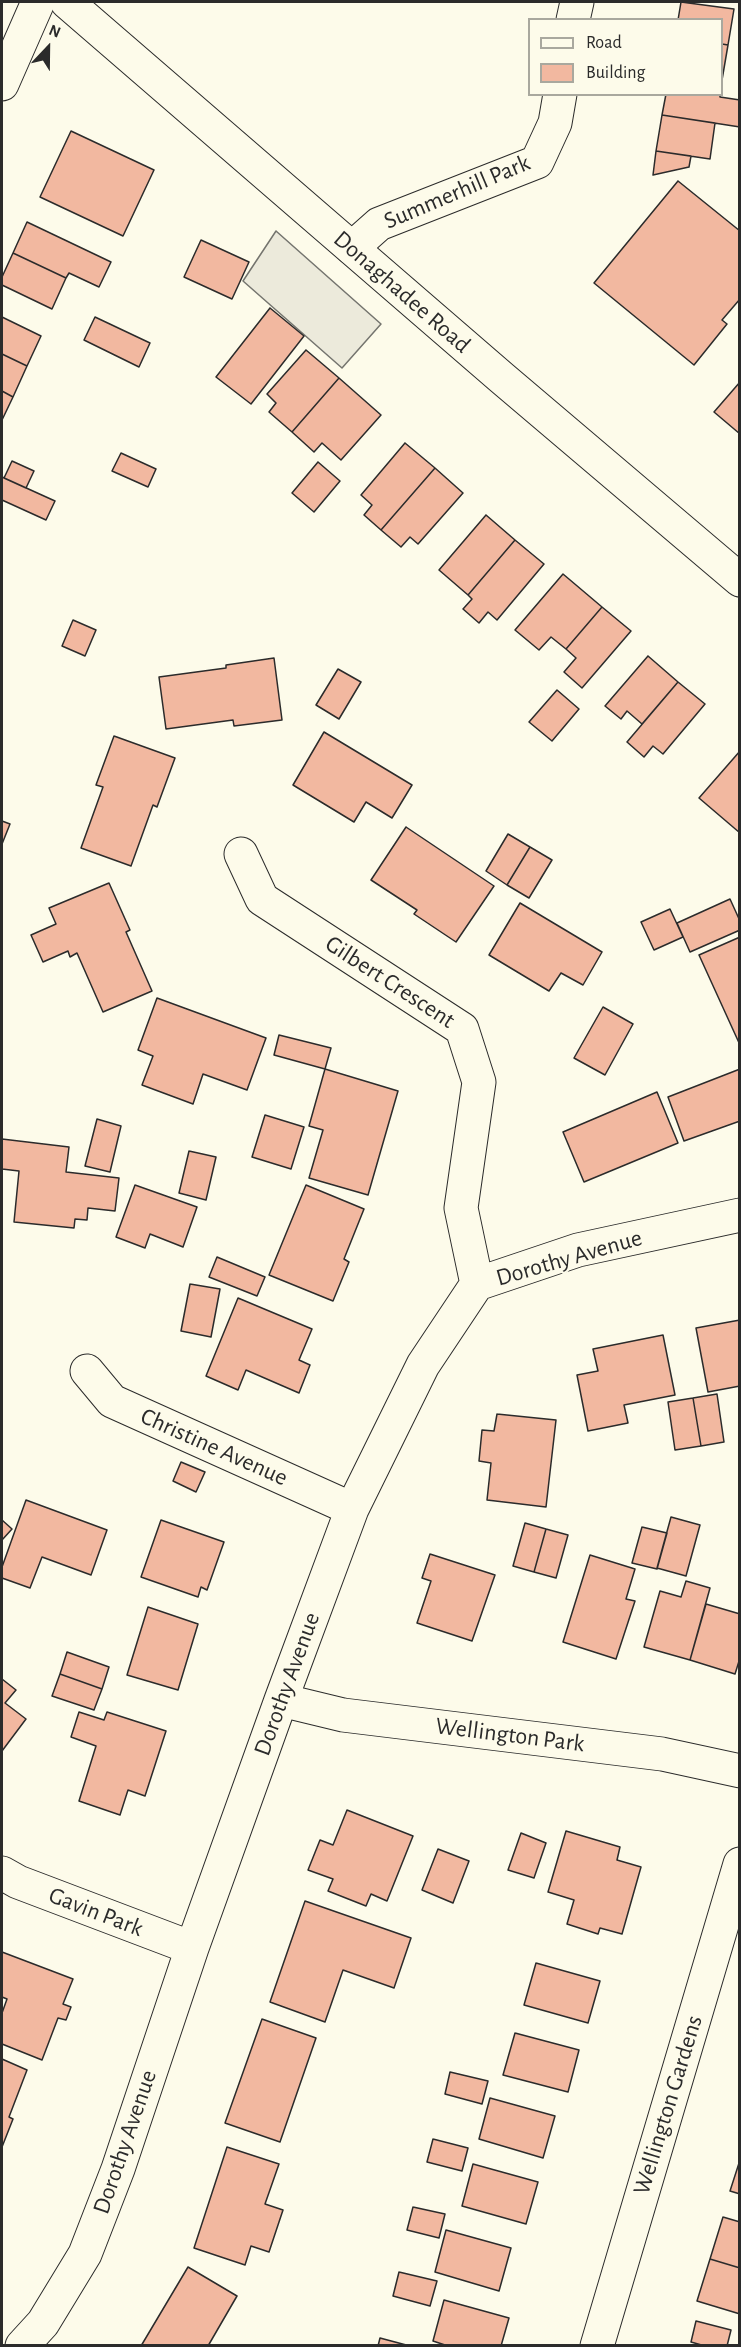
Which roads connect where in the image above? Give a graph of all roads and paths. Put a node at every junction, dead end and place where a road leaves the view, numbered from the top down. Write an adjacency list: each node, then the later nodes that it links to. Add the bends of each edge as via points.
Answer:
1 (38, 2): 5 (street)
2 (67, 2): 7 (street, Donaghadee Road)
3 (577, 2): 4 (street)
4 (573, 18)
5 (2, 84)
6 (560, 96): 7 (street, Summerhill Park, via 555,123 537,162 379,224)
7 (352, 248): 8 (street, Donaghadee Road)
8 (740, 580)
9 (241, 854): 11 (street, Gilbert Crescent, via 262,899 462,1029 479,1082 461,1208)
10 (740, 1215): 11 (street, Dorothy Avenue, via 578,1250)
11 (477, 1284): 13 (street, Dorothy Avenue, via 423,1365)
12 (87, 1371): 13 (street, Christine Avenue, via 112,1401)
13 (352, 1509): 14 (street, Dorothy Avenue)
14 (281, 1700): 15 (street, Wellington Park, via 344,1715 662,1754); 18 (street, Dorothy Avenue)
15 (740, 1771)
16 (740, 1864): 20 (street, Wellington Gardens)
17 (2, 1873): 18 (street, Gavin Park)
18 (192, 1948): 19 (street, Dorothy Avenue, via 118,2169 85,2254 43,2323)
19 (22, 2346)
20 (597, 2346)

